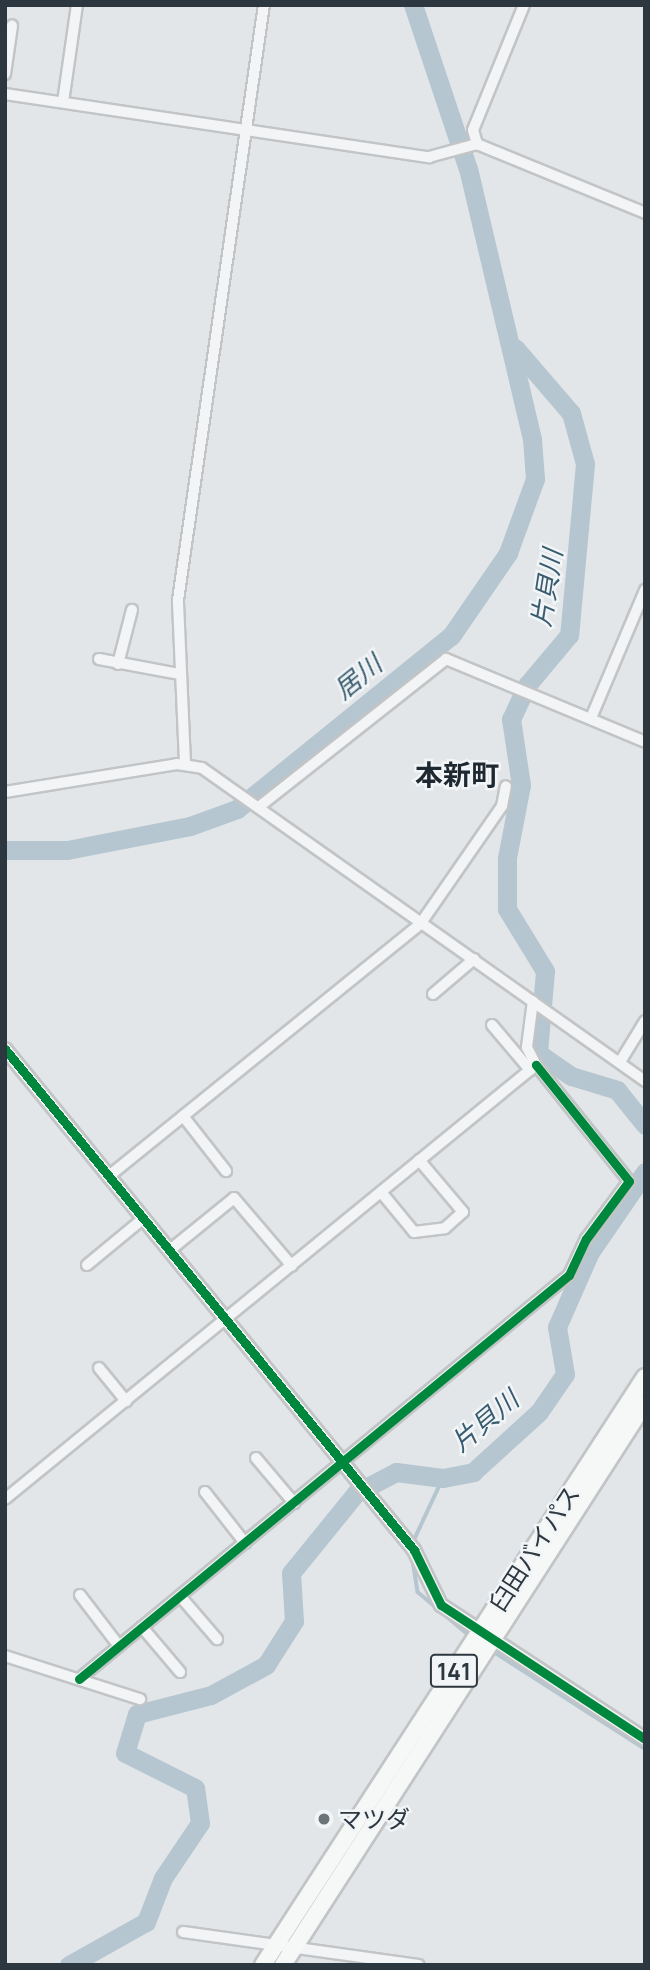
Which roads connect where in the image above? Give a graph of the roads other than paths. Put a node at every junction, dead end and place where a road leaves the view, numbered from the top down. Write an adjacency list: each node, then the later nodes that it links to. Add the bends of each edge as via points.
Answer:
1 (77, 5): 7 (street)
2 (264, 5): 8 (street)
3 (524, 5): 9 (street, via 473,130)
4 (12, 26): 5 (street)
5 (5, 74)
6 (5, 94): 7 (street)
7 (63, 102): 8 (street)
8 (247, 130): 9 (street, via 451,155); 15 (street, via 178,600)
9 (474, 147): 10 (street)
10 (645, 213)
11 (645, 590): 16 (street)
12 (132, 610): 14 (street)
13 (99, 659): 14 (street)
14 (118, 664): 15 (street)
15 (179, 674): 18 (street)
16 (591, 718): 17 (street); 21 (street, via 446,659)
17 (645, 742)
18 (185, 763): 20 (street); 21 (street)
19 (506, 786): 22 (street, via 502,806)
20 (5, 792)
21 (257, 804): 22 (street)
22 (421, 923): 23 (street); 32 (street)
23 (474, 960): 24 (street); 25 (street)
24 (433, 994)
25 (535, 1002): 29 (street); 30 (street, via 527,1047)
26 (645, 1021): 29 (street)
27 (492, 1025): 30 (street)
28 (5, 1049): 35 (street)
29 (620, 1062): 31 (street)
30 (533, 1067): 33 (street); 47 (street, via 629,1181 586,1239 569,1275)
31 (645, 1081)
32 (183, 1116): 34 (street); 35 (street)
33 (419, 1160): 36 (street); 36 (street, via 463,1212 445,1228 414,1232)
34 (226, 1171)
35 (109, 1176): 37 (street)
36 (381, 1192): 40 (street)
37 (144, 1218): 38 (street); 39 (street)
38 (170, 1250): 40 (street, via 234,1198); 41 (street)
39 (87, 1265)
40 (292, 1266): 41 (street)
41 (227, 1319): 44 (street); 47 (street)
42 (99, 1368): 44 (street)
43 (645, 1377): 55 (highway, 臼田バイパス / 141)
44 (126, 1401): 49 (street)
45 (645, 1403): 55 (highway, 臼田バイパス / 141)
46 (256, 1458): 50 (street)
47 (343, 1463): 50 (street); 55 (street, via 414,1550 436,1600)
48 (205, 1492): 51 (street)
49 (5, 1499)
50 (294, 1503): 51 (street)
51 (245, 1543): 53 (street)
52 (80, 1595): 57 (street)
53 (180, 1596): 54 (street); 56 (street)
54 (142, 1627): 57 (street); 59 (street)
55 (486, 1635): 62 (street); 64 (highway, 臼田バイパス / 141); 65 (highway, 臼田バイパス / 141)
56 (217, 1639)
57 (119, 1646): 60 (street)
58 (5, 1656): 60 (street)
59 (180, 1672)
60 (79, 1679): 61 (street)
61 (140, 1699)
62 (645, 1739)
63 (183, 1932): 64 (street)
64 (276, 1945): 65 (street); 66 (highway, 臼田バイパス / 141)
65 (294, 1947): 67 (highway, 臼田バイパス / 141); 68 (street)
66 (263, 1965)
67 (283, 1965)
68 (419, 1965)

